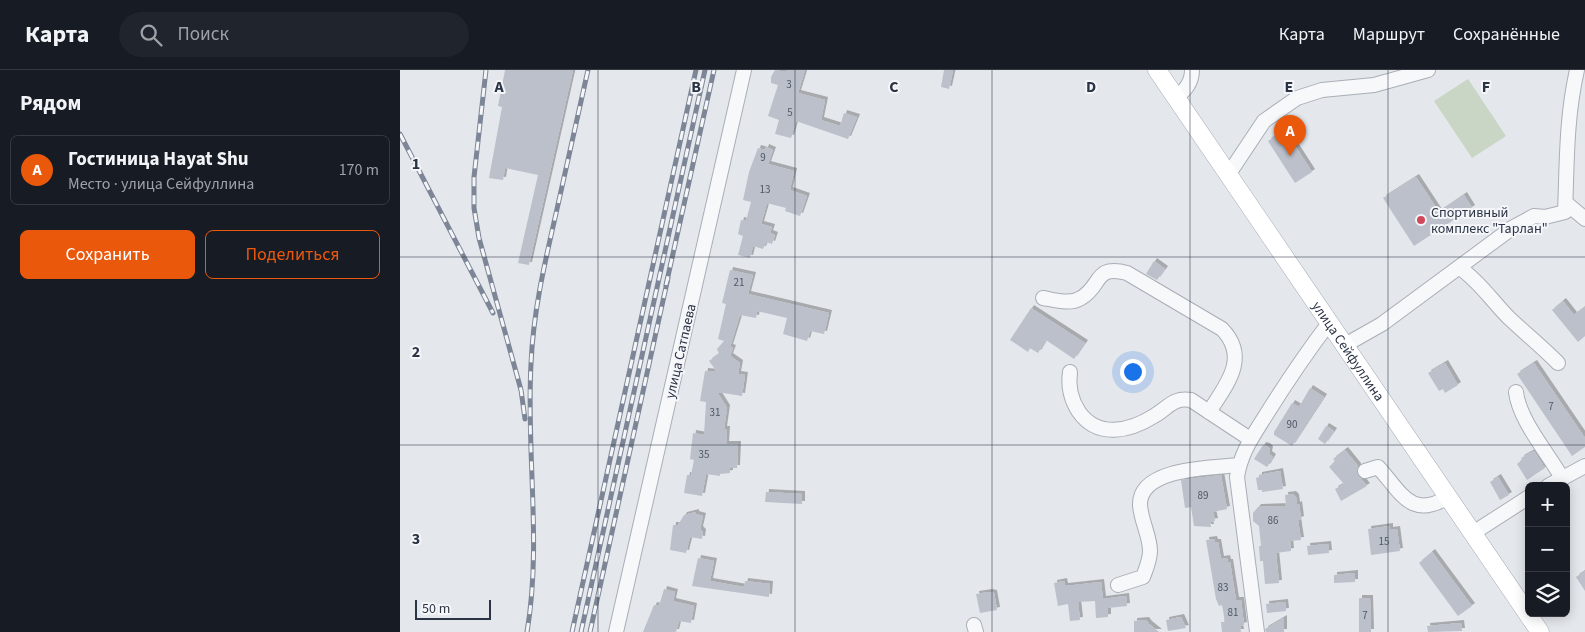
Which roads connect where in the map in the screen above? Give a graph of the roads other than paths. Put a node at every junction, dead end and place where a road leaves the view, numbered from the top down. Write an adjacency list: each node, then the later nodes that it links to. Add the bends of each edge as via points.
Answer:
1 (744, 70): 28 (street, улица Сатпаева)
2 (1157, 70): 6 (main road, улица Сейфуллина)
3 (1192, 70): 6 (street, via 1186,90)
4 (1428, 70): 7 (street, via 1374,85 1322,90 1297,98 1264,121)
5 (1577, 70): 8 (street, via 1568,116)
6 (1176, 98): 7 (main road, улица Сейфуллина)
7 (1228, 175): 12 (main road, улица Сейфуллина)
8 (1566, 203): 9 (street); 10 (street, via 1566,212 1534,216 1512,228)
9 (1585, 219)
10 (1460, 268): 13 (street, via 1382,324); 14 (street, via 1476,280 1509,318)
11 (1043, 298): 17 (street, via 1064,302 1080,299 1102,274 1118,270 1222,329 1234,346 1235,359 1232,373)
12 (1329, 323): 13 (main road, улица Сейфуллина); 18 (street)
13 (1345, 345): 24 (main road, улица Сейфуллина)
14 (1558, 363)
15 (1070, 372): 17 (street, via 1068,384 1076,407 1087,421 1103,430 1124,429 1142,423 1170,403 1183,399 1191,400)
16 (1516, 392): 22 (street, via 1517,402)
17 (1209, 412): 18 (street)
18 (1250, 439): 19 (street)
19 (1239, 465): 27 (street, via 1178,473 1151,482 1144,490 1140,505 1150,550 1146,570 1143,577 1135,582); 29 (street, via 1237,476)
20 (1585, 466): 22 (street)
21 (1365, 471): 24 (street, via 1378,467 1401,494 1426,507)
22 (1562, 478): 23 (street)
23 (1555, 482)
24 (1448, 497): 26 (main road, улица Сейфуллина)
25 (1525, 500): 26 (street)
26 (1473, 533): 30 (main road, улица Сейфуллина)
27 (1118, 585)
28 (616, 632)
29 (1256, 632)
30 (1540, 632)

